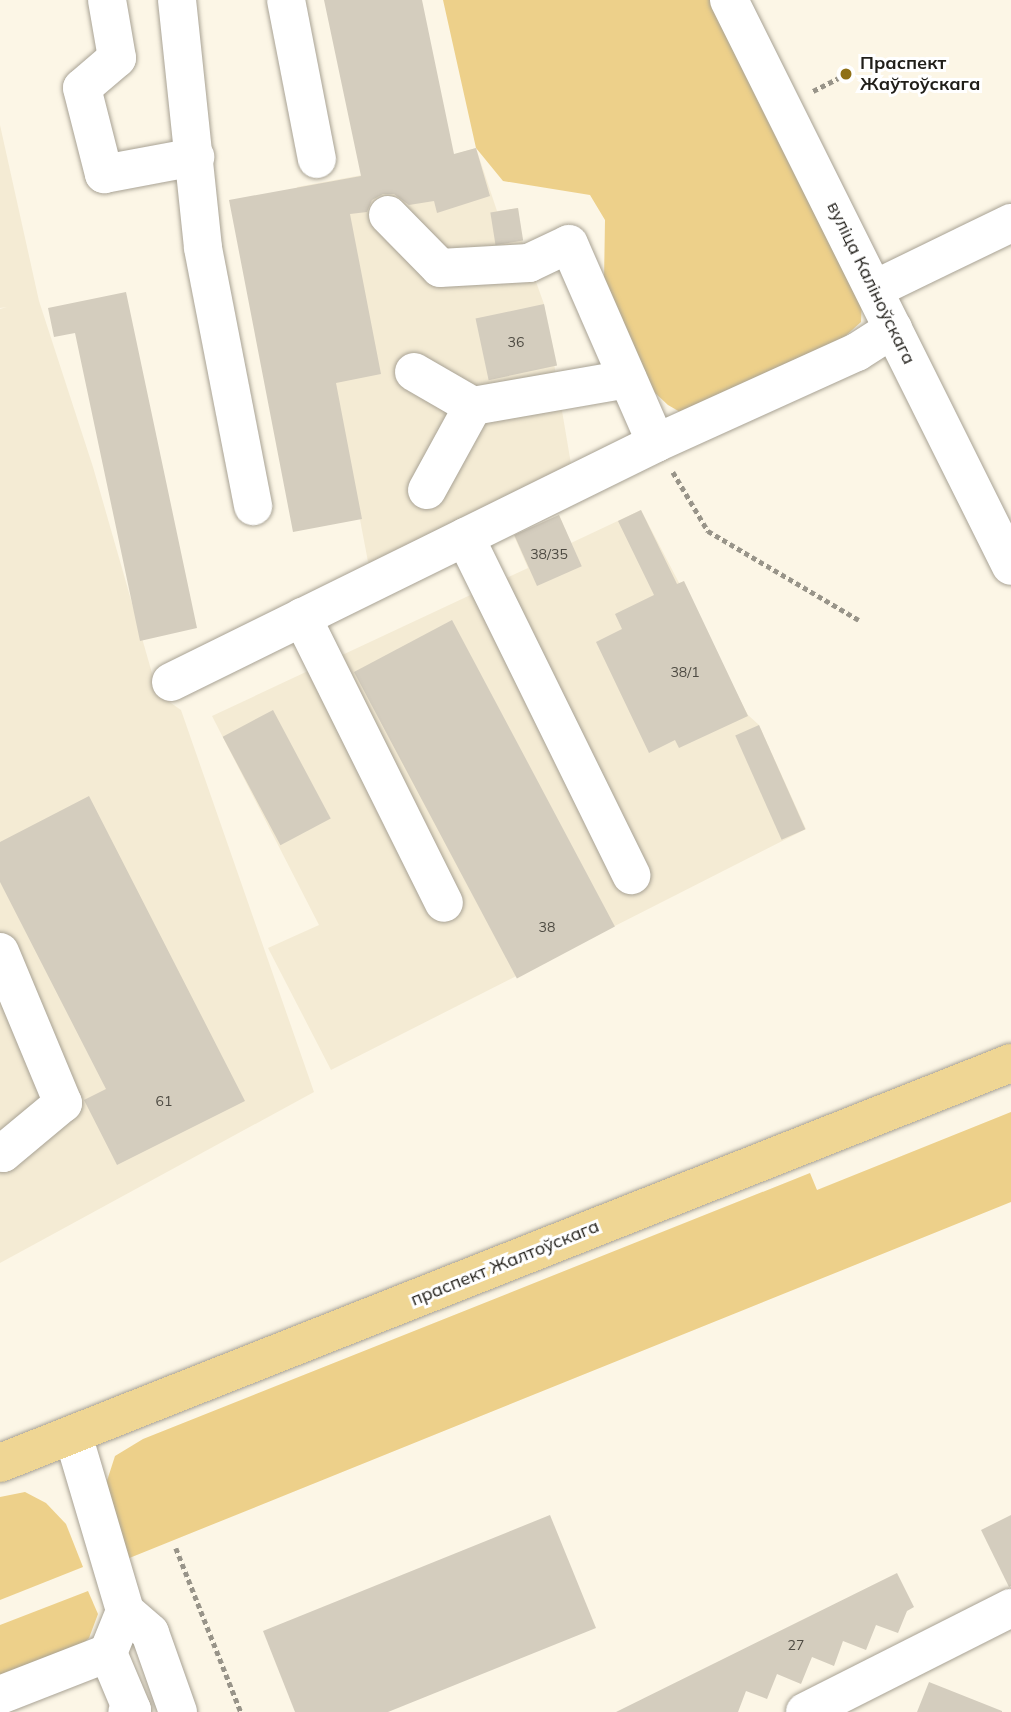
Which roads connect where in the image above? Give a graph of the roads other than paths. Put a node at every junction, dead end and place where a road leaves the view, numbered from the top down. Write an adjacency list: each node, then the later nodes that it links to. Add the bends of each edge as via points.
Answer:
1 (108, 0): 5 (street, via 117,58 82,88 104,174)
2 (177, 0): 5 (street)
3 (286, 0): 6 (street)
4 (730, 0): 9 (street, вуліца Каліноўскага)
5 (195, 157): 16 (street, via 203,248)
6 (317, 159)
7 (388, 215): 12 (street, via 440,268 529,263 569,244)
8 (1011, 223): 9 (street)
9 (875, 289): 10 (street, вуліца Каліноўскага)
10 (893, 329): 14 (street, via 857,352); 18 (street, вуліца Каліноўскага)
11 (414, 372): 13 (street)
12 (628, 379): 13 (street); 14 (street)
13 (473, 406): 15 (street)
14 (656, 443): 17 (street)
15 (427, 490)
16 (253, 506)
17 (465, 537): 19 (street); 21 (street)
18 (1011, 566)
19 (303, 617): 20 (street); 22 (street)
20 (171, 682)
21 (631, 875)
22 (444, 902)
23 (0, 952): 25 (street, via 63,1103)
24 (1011, 1063): 26 (main road, праспект Жалтоўскага)
25 (0, 1151)
26 (73, 1435): 27 (main road, праспект Жалтоўскага); 29 (street)
27 (0, 1463)
28 (1011, 1608): 34 (street)
29 (125, 1611): 30 (street); 33 (street, via 150,1633)
30 (108, 1653): 31 (street); 32 (street)
31 (0, 1695)
32 (131, 1711)
33 (178, 1712)
34 (805, 1712)

